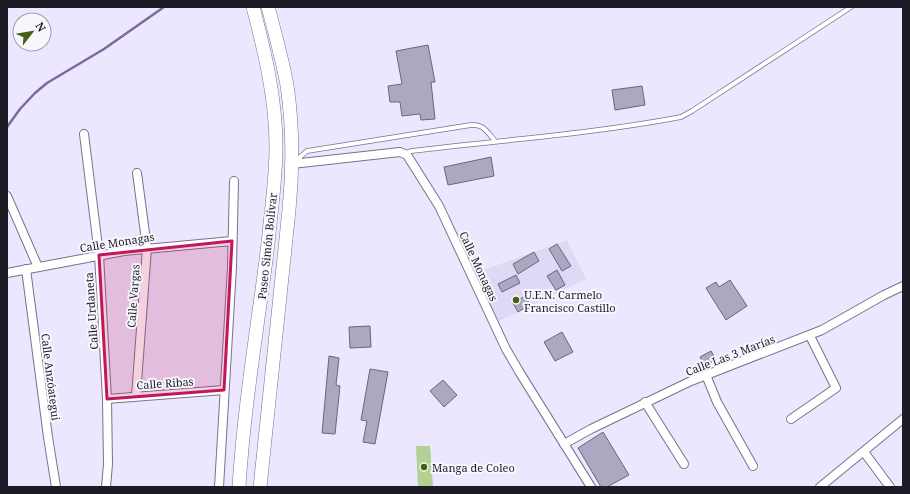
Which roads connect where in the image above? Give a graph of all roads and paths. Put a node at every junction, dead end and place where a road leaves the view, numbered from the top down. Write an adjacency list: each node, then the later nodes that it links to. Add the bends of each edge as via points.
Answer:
1 (253, 7): 33 (main road, Paseo Simón Bolívar, via 270,76 275,169)
2 (268, 7): 7 (main road, Paseo Simón Bolívar, via 287,85)
3 (851, 7): 5 (lane, via 681,117 588,132)
4 (84, 134): 13 (street, Calle Urdaneta)
5 (495, 141): 6 (lane); 7 (lane, via 484,127 478,124 307,151)
6 (406, 153): 7 (street); 26 (street, Calle Monagas, via 439,206 510,355)
7 (296, 164): 34 (main road, Paseo Simón Bolívar)
8 (137, 173): 12 (street, Calle Vargas)
9 (234, 180): 11 (street)
10 (7, 196): 14 (street)
11 (232, 241): 12 (street, Calle Monagas); 20 (street)
12 (147, 248): 13 (street, Calle Monagas); 21 (street, Calle Vargas)
13 (98, 256): 14 (street, Calle Monagas); 22 (street, Calle Urdaneta)
14 (38, 267): 15 (street, Calle Monagas)
15 (26, 269): 16 (street, Calle Monagas); 30 (street, Calle Anzóategui)
16 (7, 273)
17 (903, 286): 18 (street, Calle Las 3 Marías)
18 (810, 336): 19 (street, Calle Las 3 Marías); 24 (street, via 836,388)
19 (706, 375): 23 (street, Calle Las 3 Marías); 29 (street, via 717,402)
20 (224, 390): 21 (street, Calle Ribas); 32 (street)
21 (136, 396): 22 (street, Calle Ribas)
22 (107, 399): 31 (street, Calle Urdaneta)
23 (645, 402): 26 (street, Calle Las 3 Marías); 28 (street)
24 (791, 419)
25 (903, 420): 27 (street)
26 (564, 444): 35 (street, Calle Monagas)
27 (864, 452): 36 (street); 37 (street)
28 (684, 464)
29 (753, 466)
30 (56, 487)
31 (106, 487)
32 (219, 487)
33 (239, 487)
34 (260, 487)
35 (591, 487)
36 (820, 487)
37 (890, 487)

